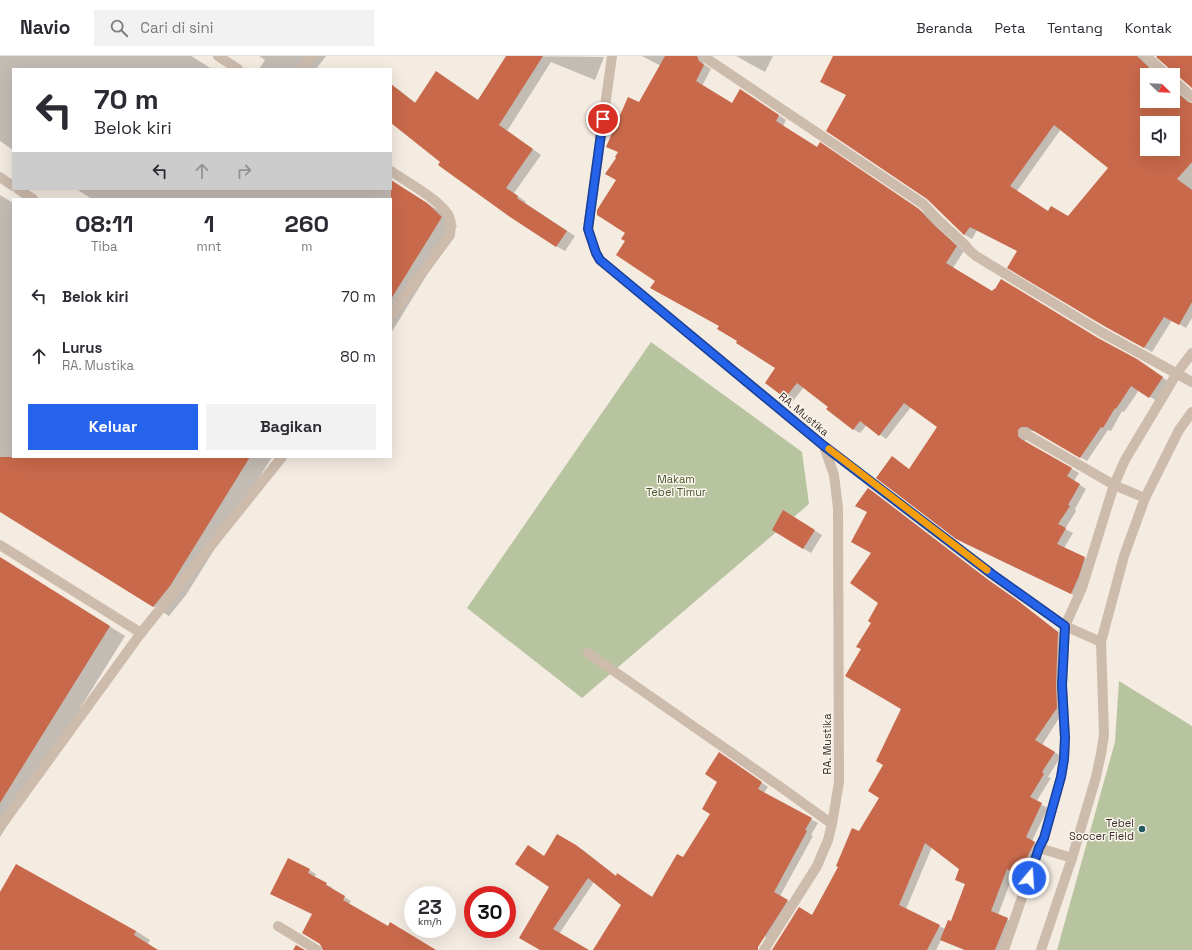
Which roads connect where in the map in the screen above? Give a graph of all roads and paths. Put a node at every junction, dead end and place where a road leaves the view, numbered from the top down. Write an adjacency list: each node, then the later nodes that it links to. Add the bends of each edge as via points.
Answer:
1 (218, 56): 6 (street)
2 (311, 56): 7 (street)
3 (612, 56): 21 (street, RA. Mustika, via 588,229 596,253 600,260)
4 (703, 56): 18 (street, via 923,204 976,256 1101,332)
5 (1146, 56): 8 (street)
6 (236, 68)
7 (303, 68)
8 (1160, 68)
9 (1180, 86): 10 (street)
10 (1192, 97)
11 (392, 172): 16 (street, via 447,211 450,235)
12 (0, 178): 13 (street)
13 (12, 185)
14 (20, 190): 15 (street)
15 (32, 198)
16 (392, 314)
17 (1192, 353): 18 (street)
18 (1185, 378): 23 (street, via 1125,460)
19 (1192, 412): 24 (street, via 1179,430)
20 (1024, 433): 23 (street)
21 (824, 446): 26 (street, via 992,574); 30 (street, RA. Mustika, via 834,475 838,508 839,782)
22 (281, 458): 27 (street)
23 (1116, 486): 24 (street); 26 (street)
24 (1142, 497): 28 (street)
25 (0, 545): 27 (street)
26 (1068, 627): 28 (street); 32 (street, via 1062,685 1064,759)
27 (141, 633): 31 (street)
28 (1101, 642): 33 (street, via 1104,735 1096,777)
29 (588, 653): 30 (street)
30 (832, 824): 36 (street, RA. Mustika, via 817,866)
31 (0, 827)
32 (1043, 850): 33 (street); 37 (street)
33 (1072, 858): 38 (street)
34 (278, 926): 35 (street)
35 (317, 950)
36 (764, 950)
37 (1004, 950)
38 (1041, 950)

